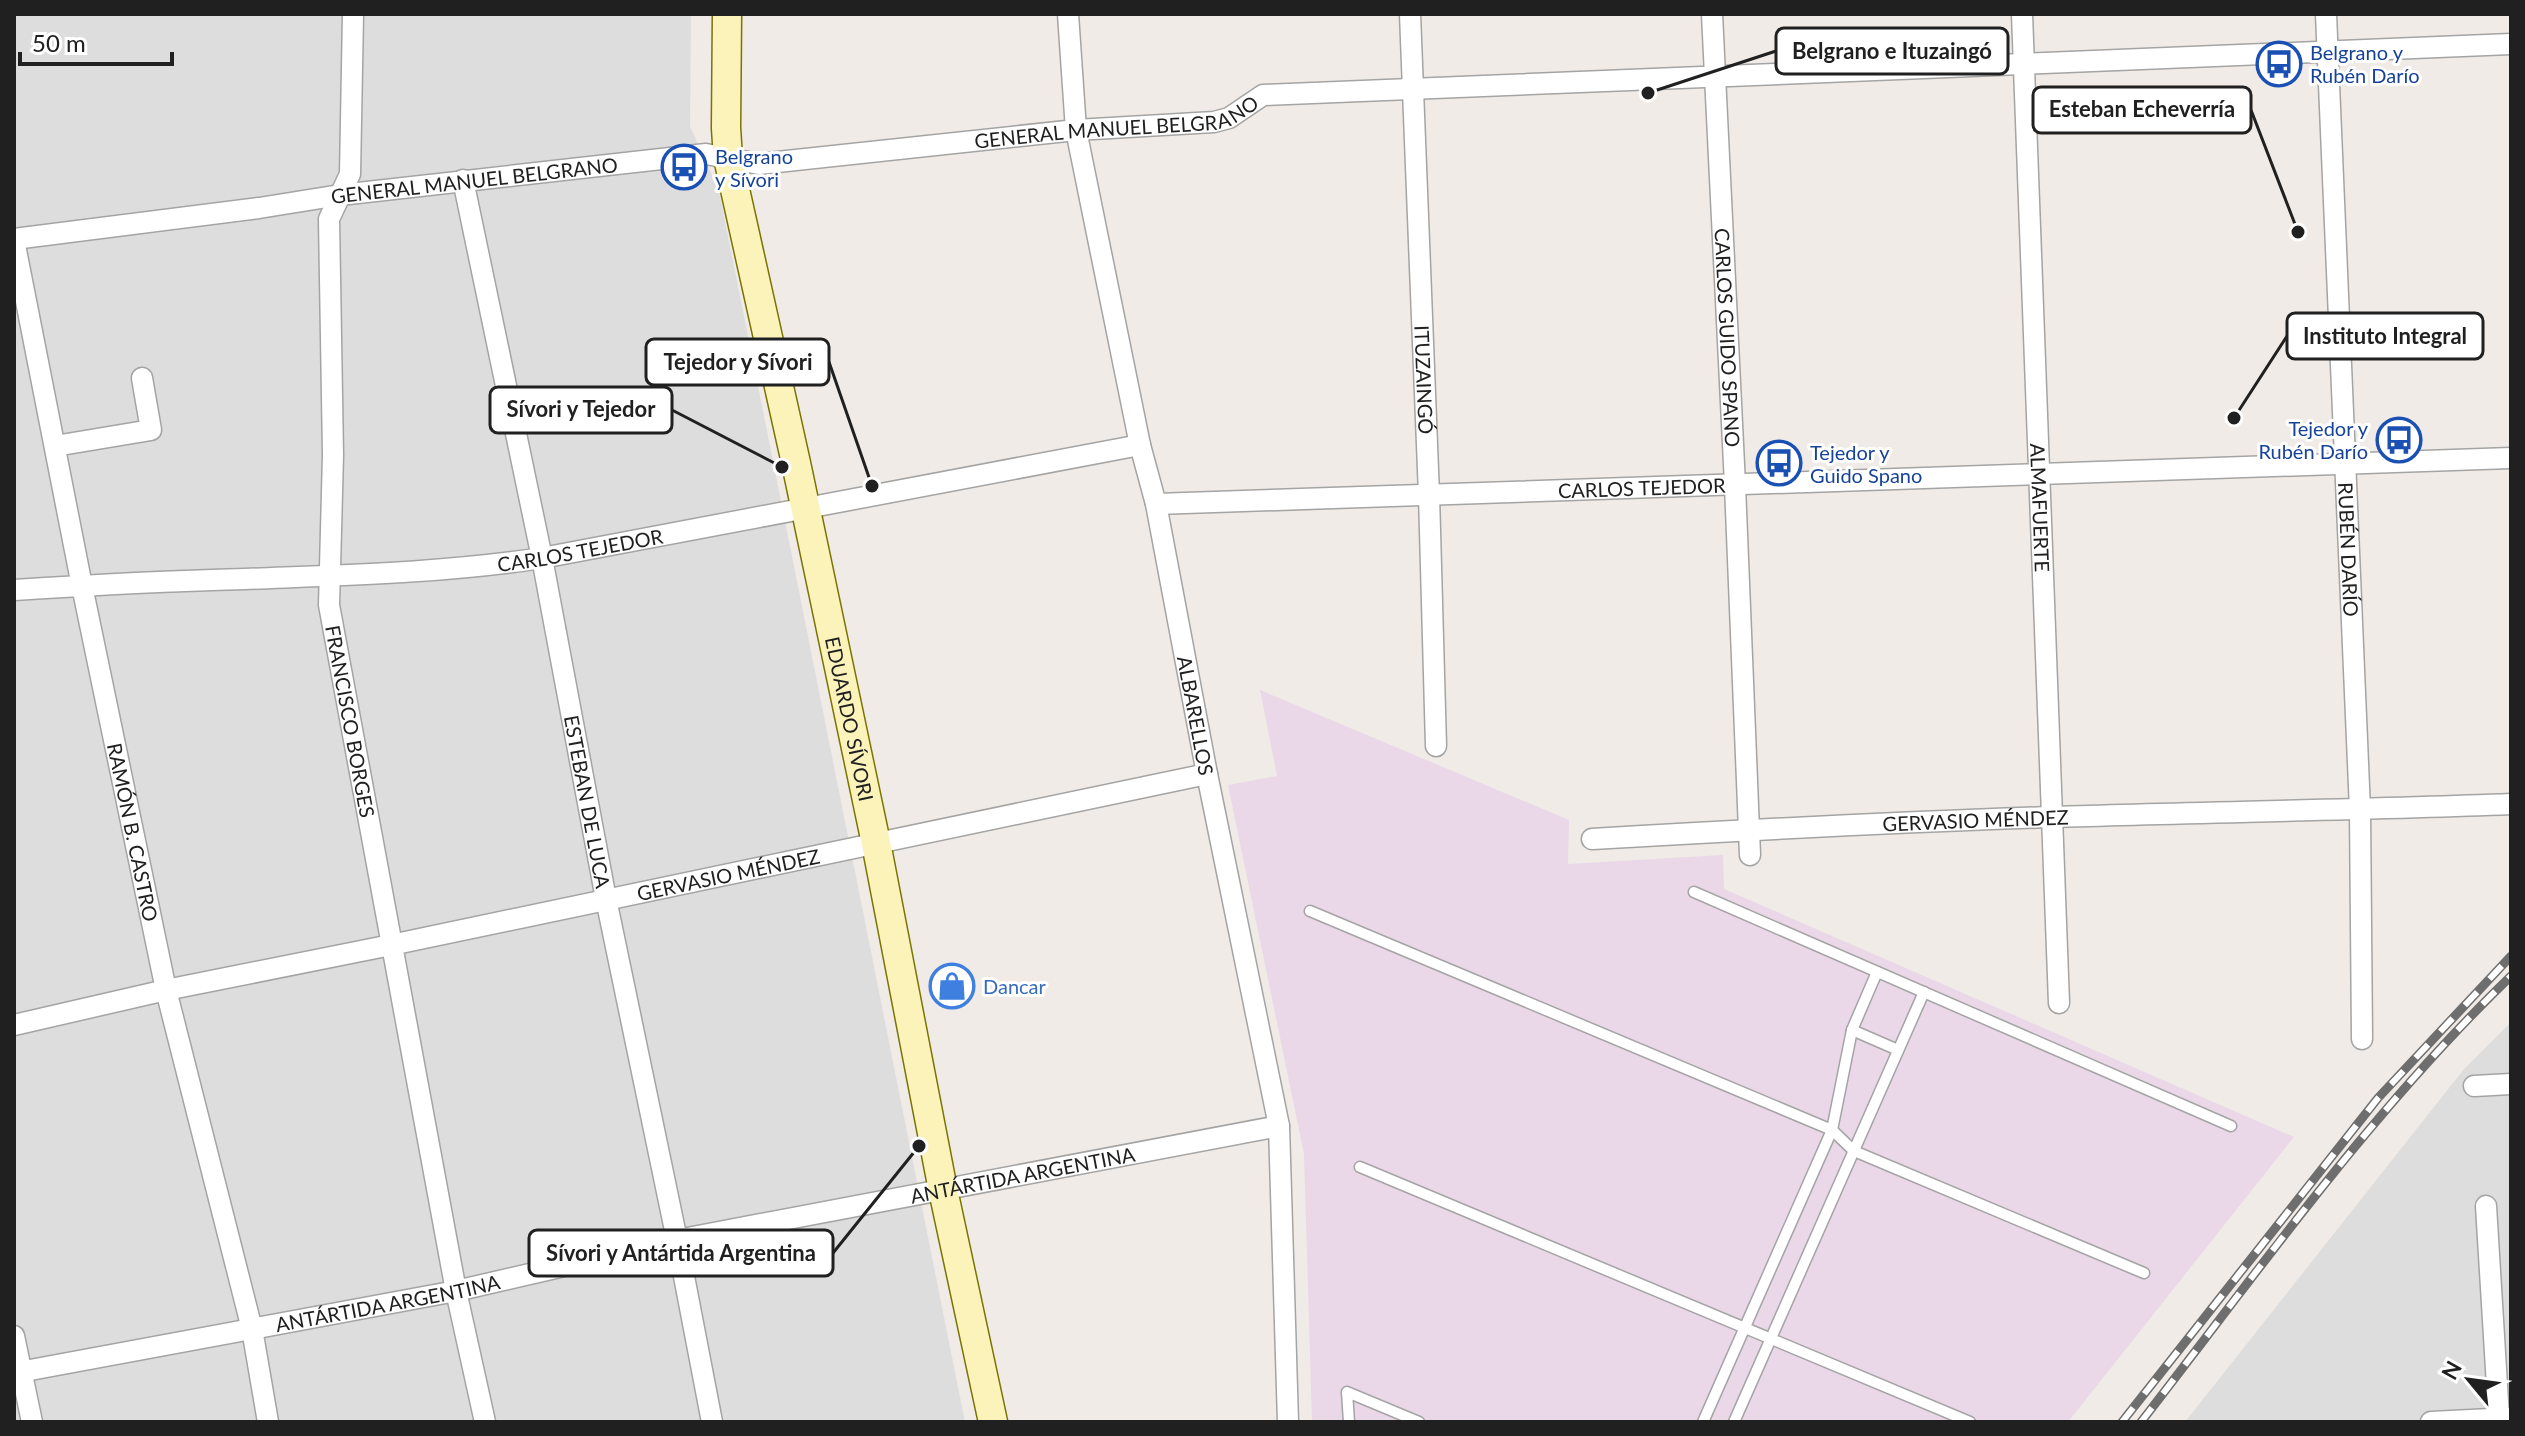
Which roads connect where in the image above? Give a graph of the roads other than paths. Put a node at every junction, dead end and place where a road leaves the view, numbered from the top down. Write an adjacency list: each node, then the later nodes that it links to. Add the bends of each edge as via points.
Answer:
1 (353, 14): 16 (street, FRANCISCO BORGES, via 350,174)
2 (727, 14): 14 (street, EDUARDO SÍVORI)
3 (1068, 14): 13 (street, ALBARELLOS)
4 (1410, 14): 12 (street, ITUZAINGÓ)
5 (1712, 14): 11 (street, CARLOS GUIDO SPANO)
6 (2022, 14): 10 (street, ALMAFUERTE)
7 (2326, 14): 9 (street, RUBÉN DARÍO)
8 (2511, 44): 9 (street, GENERAL MANUEL BELGRANO)
9 (2327, 51): 10 (street, GENERAL MANUEL BELGRANO); 22 (street, RUBÉN DARÍO)
10 (2024, 64): 11 (street, GENERAL MANUEL BELGRANO); 23 (street, ALMAFUERTE)
11 (1714, 76): 12 (street, GENERAL MANUEL BELGRANO); 24 (street, CARLOS GUIDO SPANO)
12 (1413, 90): 13 (street, GENERAL MANUEL BELGRANO, via 1263,95 1214,122); 25 (street, ITUZAINGÓ)
13 (1076, 130): 14 (street, GENERAL MANUEL BELGRANO, via 759,164); 19 (street, ALBARELLOS)
14 (728, 158): 15 (street, GENERAL MANUEL BELGRANO, via 706,154); 27 (street, EDUARDO SÍVORI)
15 (463, 180): 16 (street, GENERAL MANUEL BELGRANO); 28 (street, ESTEBAN DE LUCA)
16 (340, 195): 17 (street, GENERAL MANUEL BELGRANO); 29 (street, FRANCISCO BORGES, via 329,219)
17 (14, 239): 20 (street, RAMÓN B. CASTRO)
18 (142, 378): 20 (street, via 151,430)
19 (1140, 445): 26 (street, ALBARELLOS); 27 (street, CARLOS TEJEDOR)
20 (55, 446): 30 (street, RAMÓN B. CASTRO)
21 (2511, 458): 22 (street, CARLOS TEJEDOR)
22 (2344, 464): 23 (street, CARLOS TEJEDOR); 35 (street, RUBÉN DARÍO)
23 (2039, 476): 24 (street, CARLOS TEJEDOR); 36 (street, ALMAFUERTE)
24 (1735, 485): 25 (street, CARLOS TEJEDOR); 37 (street, CARLOS GUIDO SPANO)
25 (1429, 495): 26 (street, CARLOS TEJEDOR); 32 (street, ITUZAINGÓ)
26 (1156, 504): 33 (street, ALBARELLOS)
27 (805, 509): 28 (street, CARLOS TEJEDOR); 39 (street, EDUARDO SÍVORI)
28 (542, 558): 29 (street, CARLOS TEJEDOR, via 484,567); 42 (street, ESTEBAN DE LUCA)
29 (330, 576): 30 (street, CARLOS TEJEDOR); 44 (street, FRANCISCO BORGES, via 329,605)
30 (82, 586): 31 (street, CARLOS TEJEDOR); 46 (street, RAMÓN B. CASTRO)
31 (14, 590)
32 (1436, 746)
33 (1207, 774): 39 (street, GERVASIO MÉNDEZ); 55 (street, ALBARELLOS)
34 (2511, 804): 35 (street, GERVASIO MÉNDEZ)
35 (2360, 810): 36 (street, GERVASIO MÉNDEZ); 51 (street, RUBÉN DARÍO)
36 (2052, 817): 37 (street, GERVASIO MÉNDEZ); 48 (street, ALMAFUERTE)
37 (1749, 830): 38 (street, GERVASIO MÉNDEZ); 40 (street, CARLOS GUIDO SPANO)
38 (1592, 839)
39 (876, 843): 42 (street, GERVASIO MÉNDEZ); 60 (street, EDUARDO SÍVORI)
40 (1750, 855)
41 (1694, 892): 45 (lane)
42 (606, 899): 44 (street, GERVASIO MÉNDEZ); 62 (street, ESTEBAN DE LUCA)
43 (1310, 911): 57 (lane)
44 (391, 945): 46 (street, GERVASIO MÉNDEZ); 64 (street, FRANCISCO BORGES)
45 (1877, 972): 47 (lane); 50 (lane)
46 (166, 990): 49 (street, GERVASIO MÉNDEZ); 65 (street, RAMÓN B. CASTRO)
47 (1924, 992): 52 (lane); 56 (lane)
48 (2059, 1003)
49 (14, 1025)
50 (1852, 1030): 52 (lane); 57 (lane)
51 (2362, 1039)
52 (1898, 1050): 58 (lane)
53 (2511, 1084): 54 (street)
54 (2474, 1086)
55 (1279, 1126): 60 (street, ANTÁRTIDA ARGENTINA); 76 (street, ALBARELLOS)
56 (2231, 1126)
57 (1832, 1130): 58 (lane); 66 (lane)
58 (1854, 1151): 63 (lane); 68 (lane)
59 (1360, 1167): 66 (lane)
60 (943, 1190): 62 (street, ANTÁRTIDA ARGENTINA); 75 (street, EDUARDO SÍVORI)
61 (2486, 1206): 70 (street)
62 (677, 1240): 64 (street, ANTÁRTIDA ARGENTINA); 74 (street, ESTEBAN DE LUCA)
63 (2144, 1273)
64 (456, 1291): 65 (street, ANTÁRTIDA ARGENTINA); 73 (street, FRANCISCO BORGES)
65 (252, 1329): 69 (street, ANTÁRTIDA ARGENTINA); 72 (street, RAMÓN B. CASTRO)
66 (1744, 1329): 68 (lane); 79 (lane)
67 (14, 1336): 69 (street)
68 (1771, 1338): 80 (lane); 81 (lane)
69 (18, 1373): 71 (street)
70 (2505, 1418): 82 (street)
71 (32, 1422)
72 (268, 1422)
73 (485, 1422)
74 (712, 1422)
75 (993, 1422)
76 (1288, 1422)
77 (1349, 1422): 78 (lane, via 1347,1392)
78 (1419, 1422)
79 (1703, 1422)
80 (1734, 1422)
81 (1970, 1422)
82 (2431, 1422)

